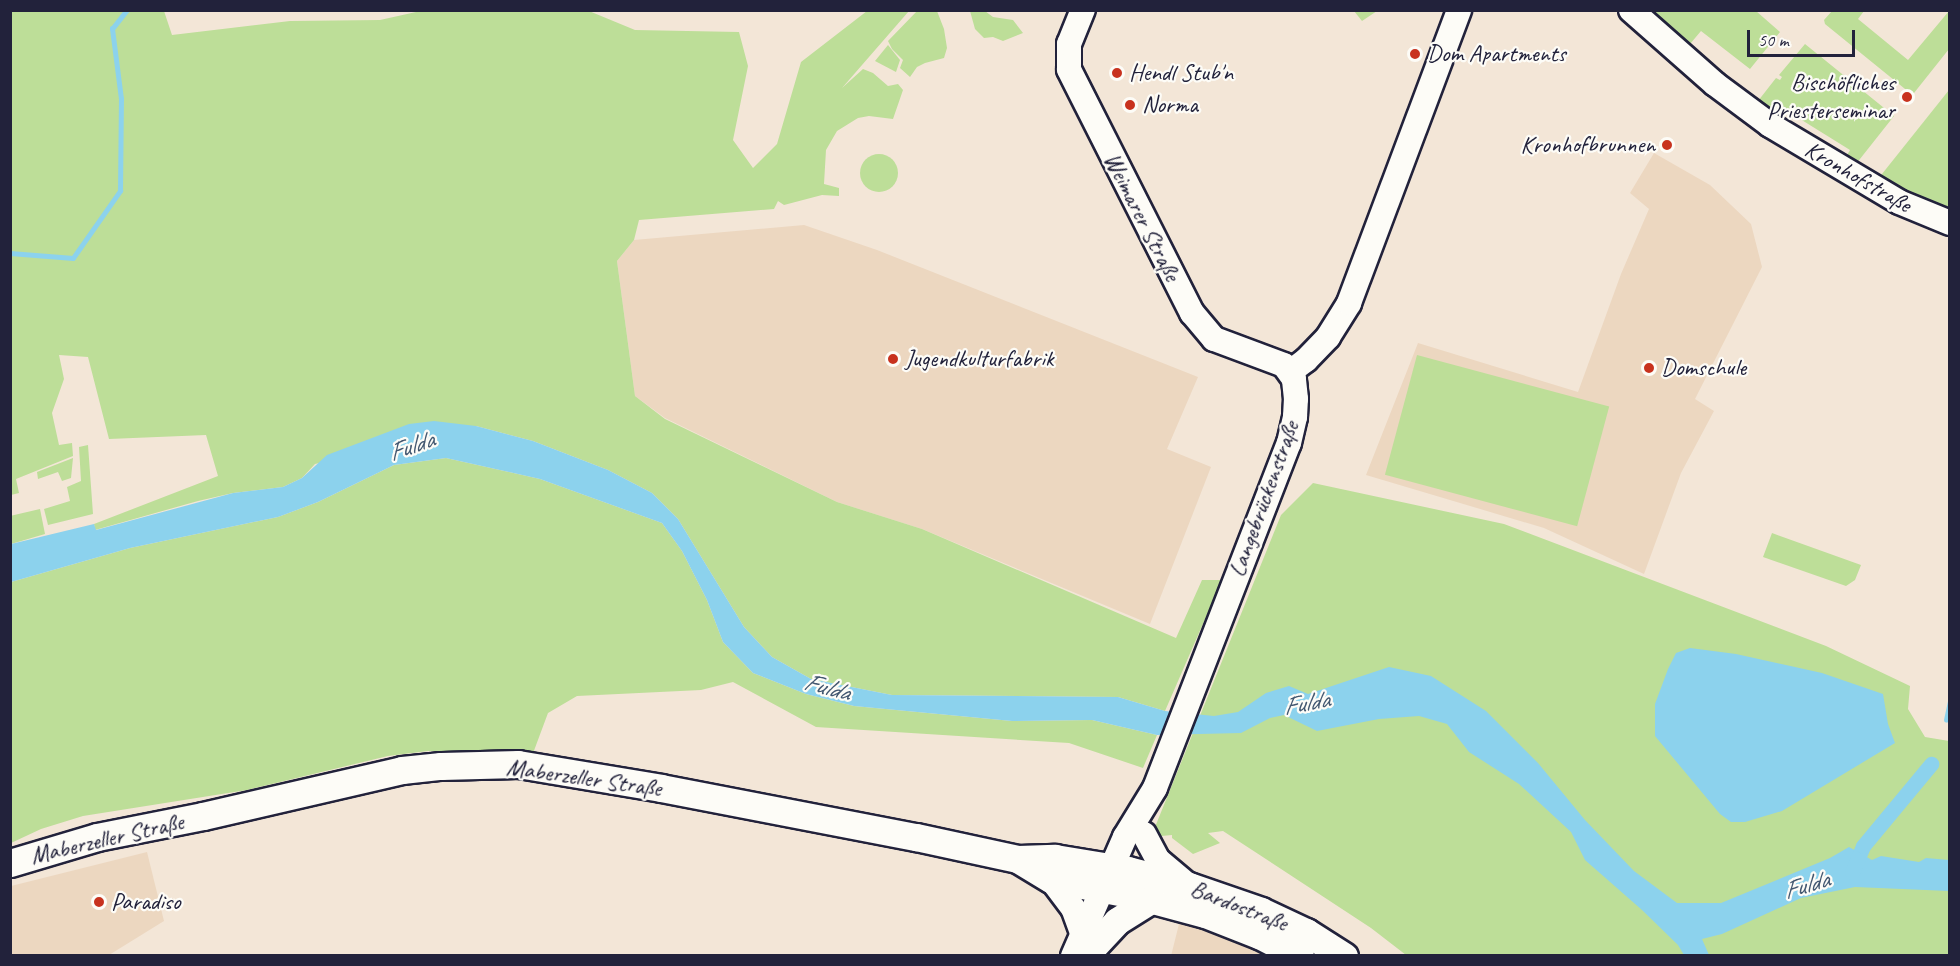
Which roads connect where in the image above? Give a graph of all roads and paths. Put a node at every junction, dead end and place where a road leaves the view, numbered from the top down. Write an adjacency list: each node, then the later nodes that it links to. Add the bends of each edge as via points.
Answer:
1 (1083, 10): 5 (main road, Weimarer Straße, via 1069,44 1069,69 1192,313 1214,339 1277,361)
2 (1459, 10): 5 (main road, via 1349,303 1328,337)
3 (1631, 10): 4 (main road, Kronhofstraße, via 1715,84 1770,125 1899,202)
4 (1950, 223)
5 (1290, 372): 6 (main road, Langebrückenstraße, via 1295,386 1293,430)
6 (1152, 793): 7 (main road, Langebrückenstraße); 11 (main road, Langebrückenstraße, via 1125,837)
7 (1144, 834): 11 (main road, Langebrückenstraße); 12 (main road, via 1158,860)
8 (1018, 859): 9 (main road, Maberzeller Straße, via 586,774 506,764 384,773 98,837); 10 (main road, Maberzeller Straße); 11 (main road, Maberzeller Straße, via 1055,858)
9 (10, 863)
10 (1051, 879): 11 (main road, Maberzeller Straße); 14 (main road, via 1073,908)
11 (1115, 879): 12 (main road, Bardostraße); 13 (main road, Bardostraße); 14 (main road)
12 (1189, 886): 16 (main road, Bardostraße, via 1284,920)
13 (1151, 900): 14 (main road); 15 (main road, Bardostraße, via 1236,925)
14 (1083, 948)
15 (1300, 956)
16 (1344, 956)

